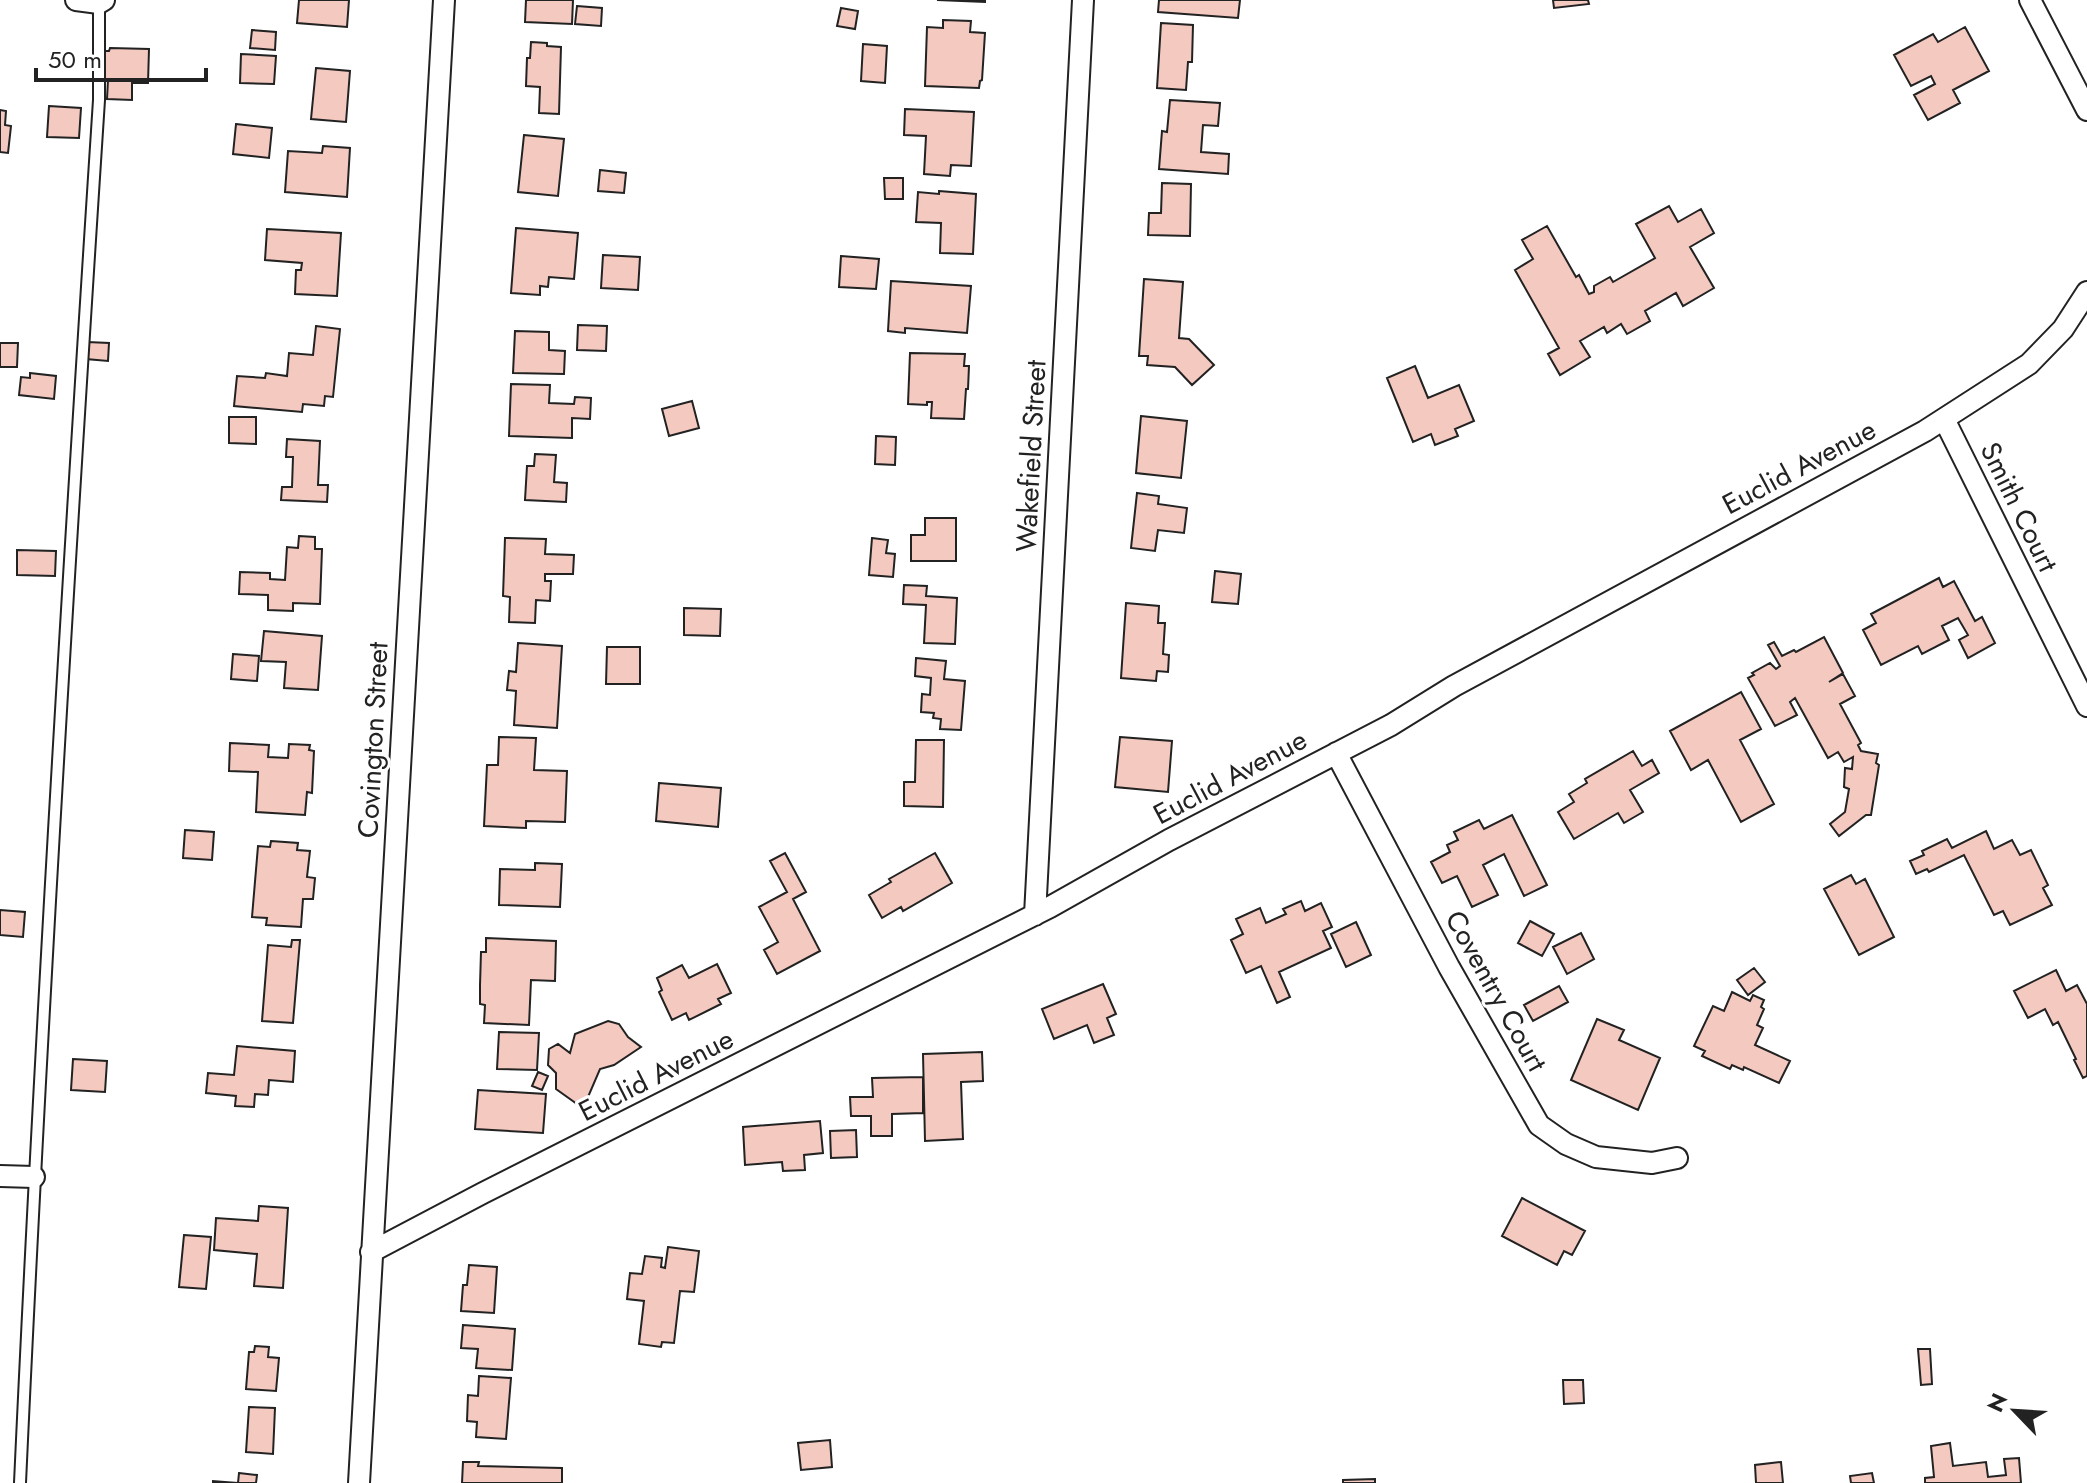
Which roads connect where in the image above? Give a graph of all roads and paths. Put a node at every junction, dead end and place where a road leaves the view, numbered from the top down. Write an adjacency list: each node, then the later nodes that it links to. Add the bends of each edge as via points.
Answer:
1 (76, 0): 5 (street)
2 (444, 0): 15 (street, Covington Street)
3 (1083, 0): 11 (street, Wakefield Street)
4 (2030, 0): 6 (street)
5 (102, 1): 14 (lane)
6 (2087, 110)
7 (2084, 297): 8 (street, Euclid Avenue, via 2063,329 2029,364)
8 (1944, 419): 9 (street, Smith Court); 10 (street, Euclid Avenue)
9 (2087, 706)
10 (1336, 753): 11 (street, Euclid Avenue); 12 (street, Coventry Court, via 1539,1125 1596,1157 1652,1163)
11 (1035, 915): 15 (street, Euclid Avenue)
12 (1677, 1158)
13 (0, 1176): 14 (street)
14 (34, 1177): 16 (lane)
15 (371, 1252): 17 (street, Covington Street)
16 (20, 1483)
17 (359, 1483)

